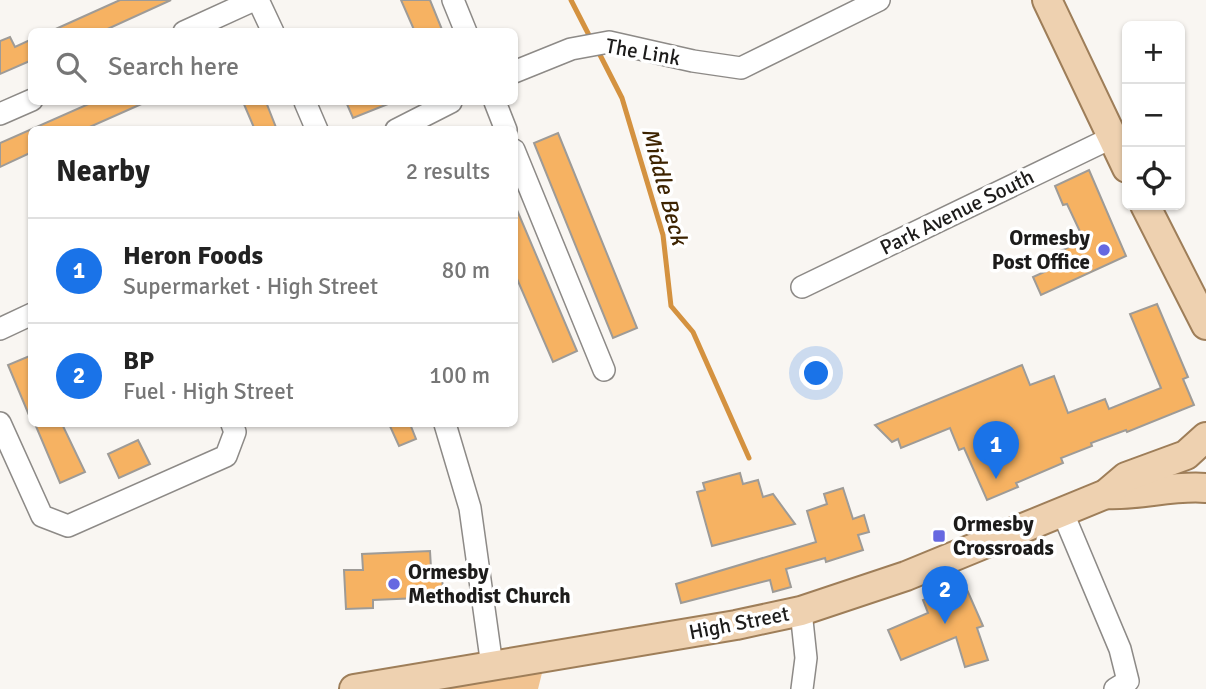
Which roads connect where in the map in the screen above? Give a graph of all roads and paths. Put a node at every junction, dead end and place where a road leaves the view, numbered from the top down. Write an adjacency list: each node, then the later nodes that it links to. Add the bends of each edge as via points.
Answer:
1 (256, 0): 5 (street); 6 (street)
2 (453, 0): 7 (street)
3 (879, 0): 8 (street, The Link, via 741,68 609,42 571,49)
4 (1047, 0): 17 (main road)
5 (193, 28)
6 (271, 28)
7 (464, 28)
8 (518, 70)
9 (28, 102): 13 (street)
10 (305, 105): 14 (street)
11 (445, 105): 15 (street)
12 (496, 105): 16 (street)
13 (0, 114)
14 (315, 126)
15 (404, 126)
16 (504, 126)
17 (1113, 137): 18 (main road); 21 (street, Park Avenue South)
18 (1122, 157)
19 (518, 160): 25 (street)
20 (1148, 210): 23 (main road)
21 (802, 288)
22 (28, 316): 24 (street)
23 (1206, 325)
24 (0, 329)
25 (604, 370)
26 (233, 427): 28 (street, via 226,456 68,526 41,516)
27 (446, 427): 34 (street, via 470,508)
28 (2, 433)
29 (1206, 436): 31 (main road, High Street, via 1186,455 1126,477)
30 (1206, 488): 31 (main road, High Street)
31 (1106, 494): 32 (main road, High Street)
32 (1062, 511): 33 (main road, High Street, via 906,576); 35 (street, via 1120,649)
33 (801, 611): 34 (main road, High Street); 37 (street, via 806,658)
34 (492, 666): 36 (main road, High Street)
35 (1124, 686)
36 (355, 689)
37 (802, 689)

